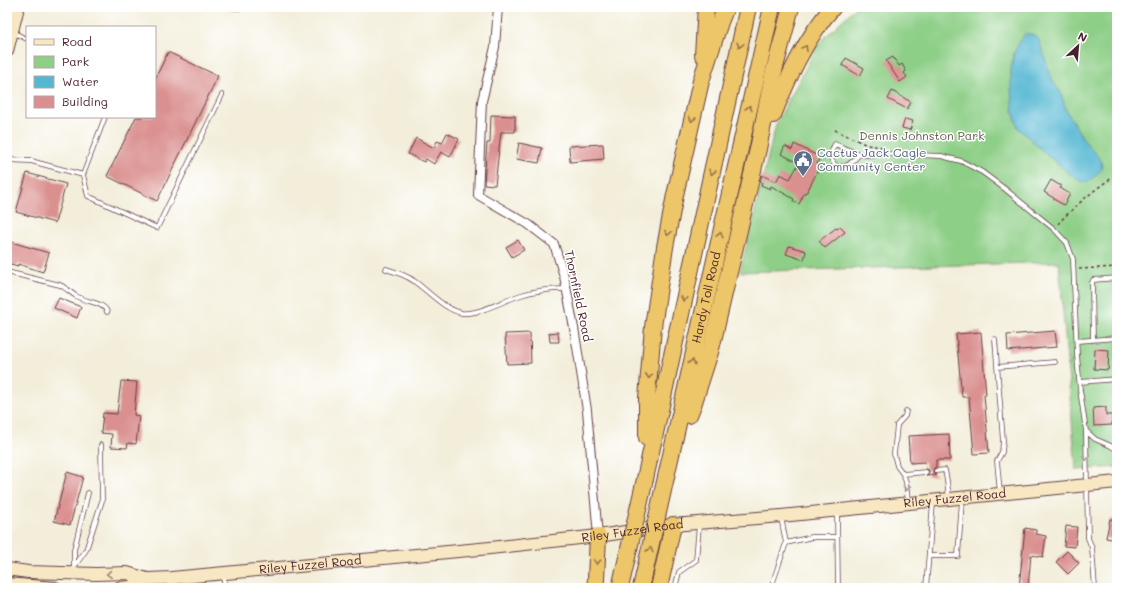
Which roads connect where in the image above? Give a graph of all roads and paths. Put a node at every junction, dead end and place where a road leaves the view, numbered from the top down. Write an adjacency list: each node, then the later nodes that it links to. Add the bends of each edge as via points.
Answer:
1 (18, 7): 11 (main road)
2 (226, 7): 3 (lane)
3 (241, 7)
4 (498, 7): 30 (street, Thornfield Road, via 495,47 482,102 478,195 528,224 554,244)
5 (706, 7): 15 (highway)
6 (726, 7): 15 (highway)
7 (748, 7): 46 (highway, Hardy Toll Road, one-way to 46)
8 (772, 7): 44 (highway, Hardy Toll Road, one-way to 8)
9 (791, 7): 14 (highway)
10 (834, 7): 14 (highway, one-way to 10)
11 (12, 32): 12 (lane); 13 (main road)
12 (26, 39)
13 (7, 51)
14 (780, 78): 44 (highway, via 758,149 711,350 693,405)
15 (701, 80): 46 (highway, one-way to 46, via 675,195 653,327 647,398)
16 (222, 95): 22 (lane, via 157,228 88,196)
17 (105, 118): 22 (lane)
18 (835, 130): 19 (path, via 867,145)
19 (885, 147)
20 (860, 154): 20 (lane, via 835,144 831,161 837,167 844,167 851,164); 35 (lane, via 940,156 961,161 982,172 1054,229 1066,243 1072,258)
21 (7, 160): 22 (lane, via 31,161)
22 (82, 175)
23 (1117, 176): 24 (path, via 1102,184 1068,214 1058,224)
24 (1061, 227)
25 (1117, 267): 27 (path)
26 (386, 269): 30 (lane, via 413,280 437,300 464,313 481,310 521,295)
27 (1077, 270)
28 (7, 272): 31 (lane, via 60,285 84,300 103,306)
29 (1117, 278): 34 (lane, via 1093,280)
30 (566, 289): 61 (street, Thornfield Road, via 587,410)
31 (107, 312)
32 (1117, 338): 34 (lane)
33 (995, 339): 37 (lane)
34 (1093, 340): 35 (lane)
35 (1077, 341): 39 (lane)
36 (1055, 362): 37 (lane)
37 (997, 367): 52 (lane, via 1003,440 998,461)
38 (1117, 379): 39 (lane)
39 (1080, 382): 41 (lane)
40 (906, 411): 48 (lane, via 905,416 897,424 894,454 897,466)
41 (1086, 431): 43 (lane, via 1095,439); 50 (lane, one-way to 50)
42 (101, 445): 66 (lane, via 102,501 86,550)
43 (1117, 450)
44 (672, 453): 77 (highway, Hardy Toll Road, one-way to 44, bridge)
45 (936, 471): 54 (lane, via 945,470)
46 (646, 472): 76 (highway, Hardy Toll Road, bridge)
47 (926, 472): 48 (lane)
48 (903, 474): 56 (lane, one-way to 56)
49 (1117, 482): 50 (main road, Riley Fuzzel Road)
50 (1086, 486): 52 (main road, Riley Fuzzel Road); 83 (lane, via 1088,538 1092,548)
51 (88, 493): 66 (lane, via 74,550)
52 (1000, 494): 53 (main road, Riley Fuzzel Road)
53 (962, 497): 54 (main road, Riley Fuzzel Road); 64 (lane, via 958,556)
54 (949, 499): 55 (main road, Riley Fuzzel Road)
55 (933, 500): 56 (main road, Riley Fuzzel Road); 64 (lane)
56 (908, 503): 57 (main road, Riley Fuzzel Road)
57 (837, 510): 58 (main road, Riley Fuzzel Road); 62 (lane)
58 (781, 516): 59 (main road, Riley Fuzzel Road); 63 (lane)
59 (699, 523): 60 (main road, Riley Fuzzel Road); 79 (lane, via 696,560 679,572)
60 (673, 525): 61 (main road, Riley Fuzzel Road); 78 (highway)
61 (598, 536): 68 (main road, Riley Fuzzel Road); 75 (highway, one-way to 75)
62 (837, 537): 63 (lane, via 812,537); 81 (lane)
63 (786, 543): 80 (lane)
64 (929, 556): 82 (lane)
65 (7, 569): 67 (main road, Riley Fuzzel Road)
66 (73, 570): 67 (main road, Riley Fuzzel Road); 69 (main road, Riley Fuzzel Road, one-way to 66, via 127,573 96,574)
67 (20, 571): 71 (main road)
68 (224, 573): 70 (main road, Riley Fuzzel Road); 74 (lane)
69 (151, 581): 70 (main road, Riley Fuzzel Road); 73 (main road, Riley Fuzzel Road)
70 (170, 583)
71 (11, 586): 72 (main road)
72 (55, 588)
73 (119, 588)
74 (224, 588)
75 (595, 588)
76 (620, 588)
77 (641, 588)
78 (660, 588)
79 (675, 588)
80 (772, 588)
81 (838, 588)
82 (926, 588)
83 (1095, 588)

